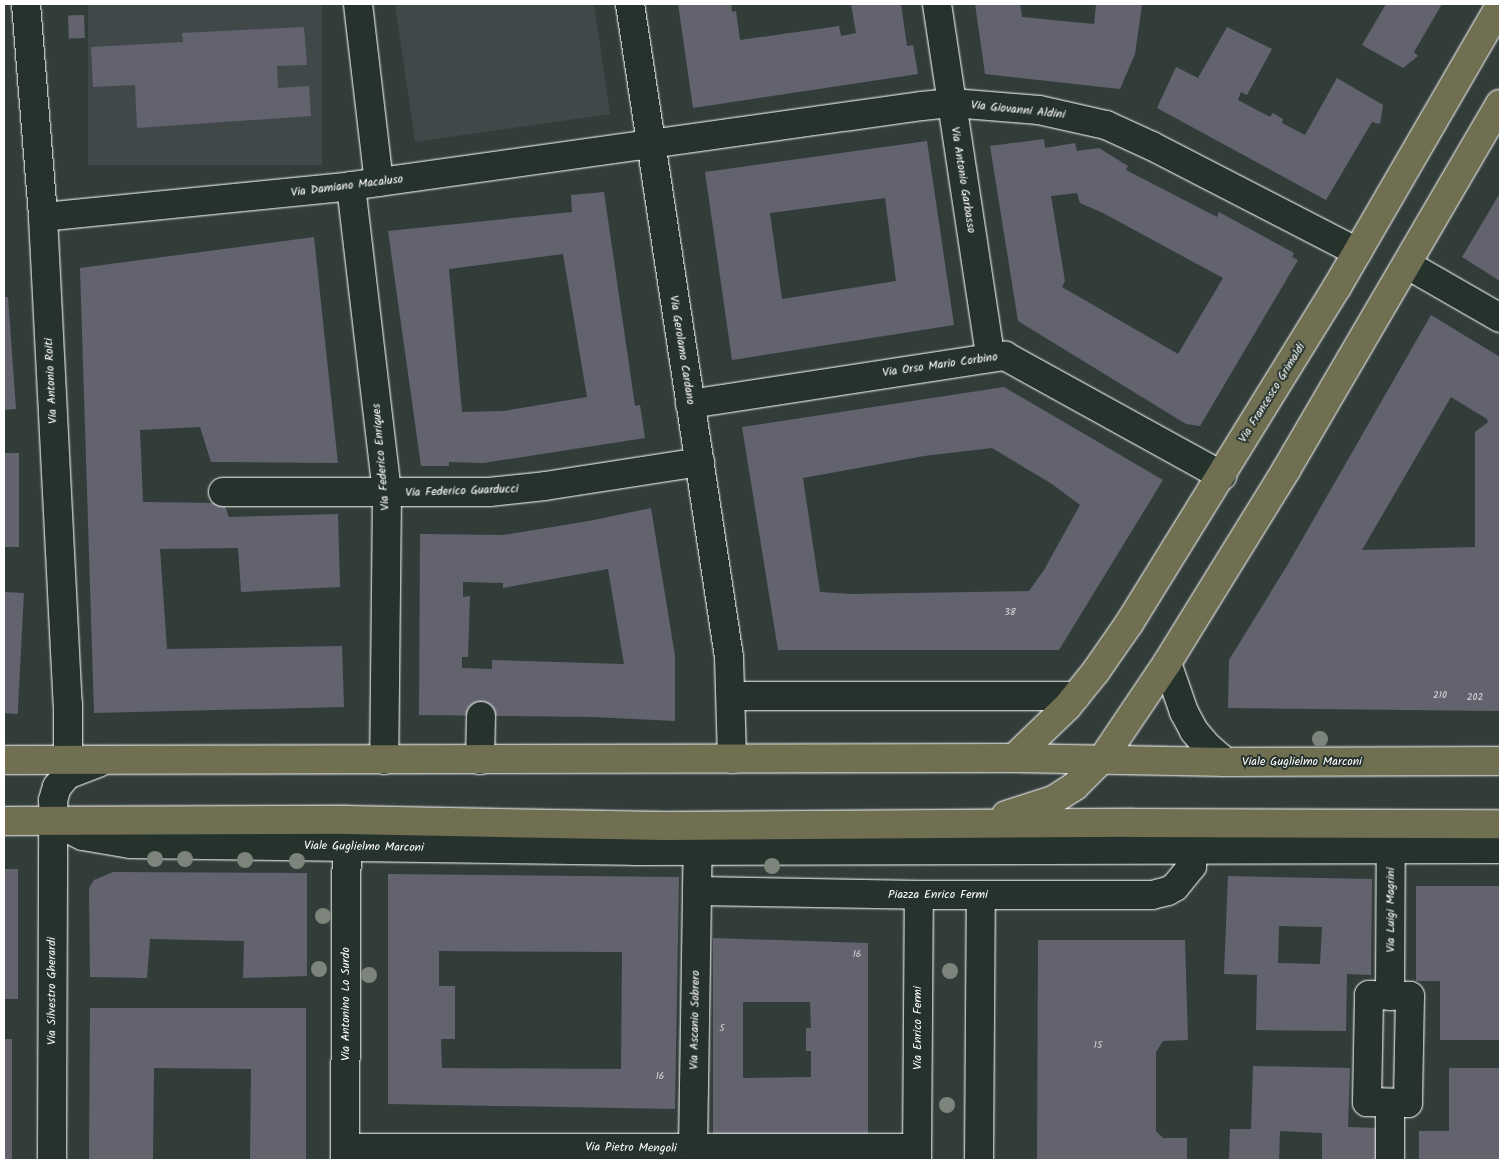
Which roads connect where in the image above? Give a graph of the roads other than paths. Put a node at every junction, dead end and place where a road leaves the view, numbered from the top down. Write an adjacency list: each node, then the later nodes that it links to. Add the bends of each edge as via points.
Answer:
1 (26, 4): 11 (street, Via Antonio Roiti)
2 (358, 4): 9 (street)
3 (630, 4): 8 (street, Via Gerolamo Cardano)
4 (937, 4): 6 (street, Via Antonio Garbasso)
5 (1500, 6): 12 (main road, Via Francesco Grimaldi)
6 (952, 104): 8 (street, Via Giovanni Aldini); 12 (street, Via Giovanni Aldini, via 1039,110 1106,126 1152,146); 15 (street, Via Antonio Garbasso)
7 (1500, 104): 13 (main road)
8 (650, 145): 9 (street, Via Damiano Macaluso); 16 (street, Via Gerolamo Cardano)
9 (379, 182): 10 (street, Via Damiano Macaluso)
10 (351, 186): 11 (street, Via Damiano Macaluso); 20 (street, Via Federico Enriques)
11 (43, 217): 27 (street, Via Antonio Roiti, via 68,704)
12 (1357, 252): 18 (main road, Via Francesco Grimaldi)
13 (1408, 265): 14 (street); 21 (main road)
14 (1500, 318)
15 (990, 356): 16 (street, Via Orso Mario Corbino); 18 (street, Via Orso Mario Corbino, via 1012,357)
16 (690, 404): 17 (street, Via Gerolamo Cardano)
17 (700, 462): 20 (street, Via Federico Guarducci, via 507,491); 22 (street, Via Gerolamo Cardano)
18 (1222, 476): 23 (main road, Via Francesco Grimaldi, via 1114,646)
19 (223, 492): 20 (street, Via Federico Guarducci)
20 (387, 493): 31 (street, Via Federico Enriques)
21 (1167, 663): 26 (main road); 34 (street, via 1194,731)
22 (732, 696): 23 (street); 29 (street)
23 (1076, 696): 25 (main road, Via Francesco Grimaldi)
24 (481, 716): 32 (street)
25 (1014, 758): 26 (main road); 29 (main road)
26 (1103, 758): 34 (main road, Viale Guglielmo Marconi); 38 (main road, via 1075,786 1053,800)
27 (68, 759): 28 (main road); 30 (main road)
28 (109, 759): 31 (main road); 37 (street, via 61,782 53,800)
29 (732, 759): 32 (main road)
30 (4, 760)
31 (384, 760): 32 (main road)
32 (480, 760)
33 (1500, 761): 34 (main road, Viale Guglielmo Marconi)
34 (1225, 762)
35 (347, 820): 37 (main road, Viale Guglielmo Marconi); 42 (main road, Viale Guglielmo Marconi); 43 (street, Via Antonino Lo Surdo)
36 (4, 821): 37 (main road, Viale Guglielmo Marconi)
37 (52, 821): 43 (street, Viale Guglielmo Marconi, via 83,836 116,843); 54 (street, Via Silvestro Gherardi)
38 (970, 824): 40 (main road); 42 (main road)
39 (1500, 824): 41 (main road)
40 (1195, 837): 41 (main road); 42 (street); 47 (street, Piazza Enrico Fermi, via 1192,866 1181,882 1159,894)
41 (1391, 837): 44 (street); 48 (street, Via Luigi Magrini)
42 (689, 838): 43 (street, Viale Guglielmo Marconi); 45 (street)
43 (347, 847): 51 (street, Via Antonino Lo Surdo)
44 (1500, 848)
45 (697, 891): 46 (street, Piazza Enrico Fermi); 50 (street, Via Ascanio Sobrero)
46 (919, 895): 47 (street, Piazza Enrico Fermi); 53 (street, Via Enrico Fermi)
47 (982, 895): 55 (street)
48 (1390, 996): 49 (street, via 1410,996 1408,1103); 49 (street, via 1368,995 1367,1102)
49 (1390, 1103): 56 (street)
50 (693, 1149): 51 (street, Via Pietro Mengoli, via 531,1147); 52 (street, Via Pietro Mengoli)
51 (345, 1154)
52 (743, 1154): 53 (street, Via Pietro Mengoli)
53 (917, 1154)
54 (52, 1160)
55 (978, 1160)
56 (1390, 1160)

